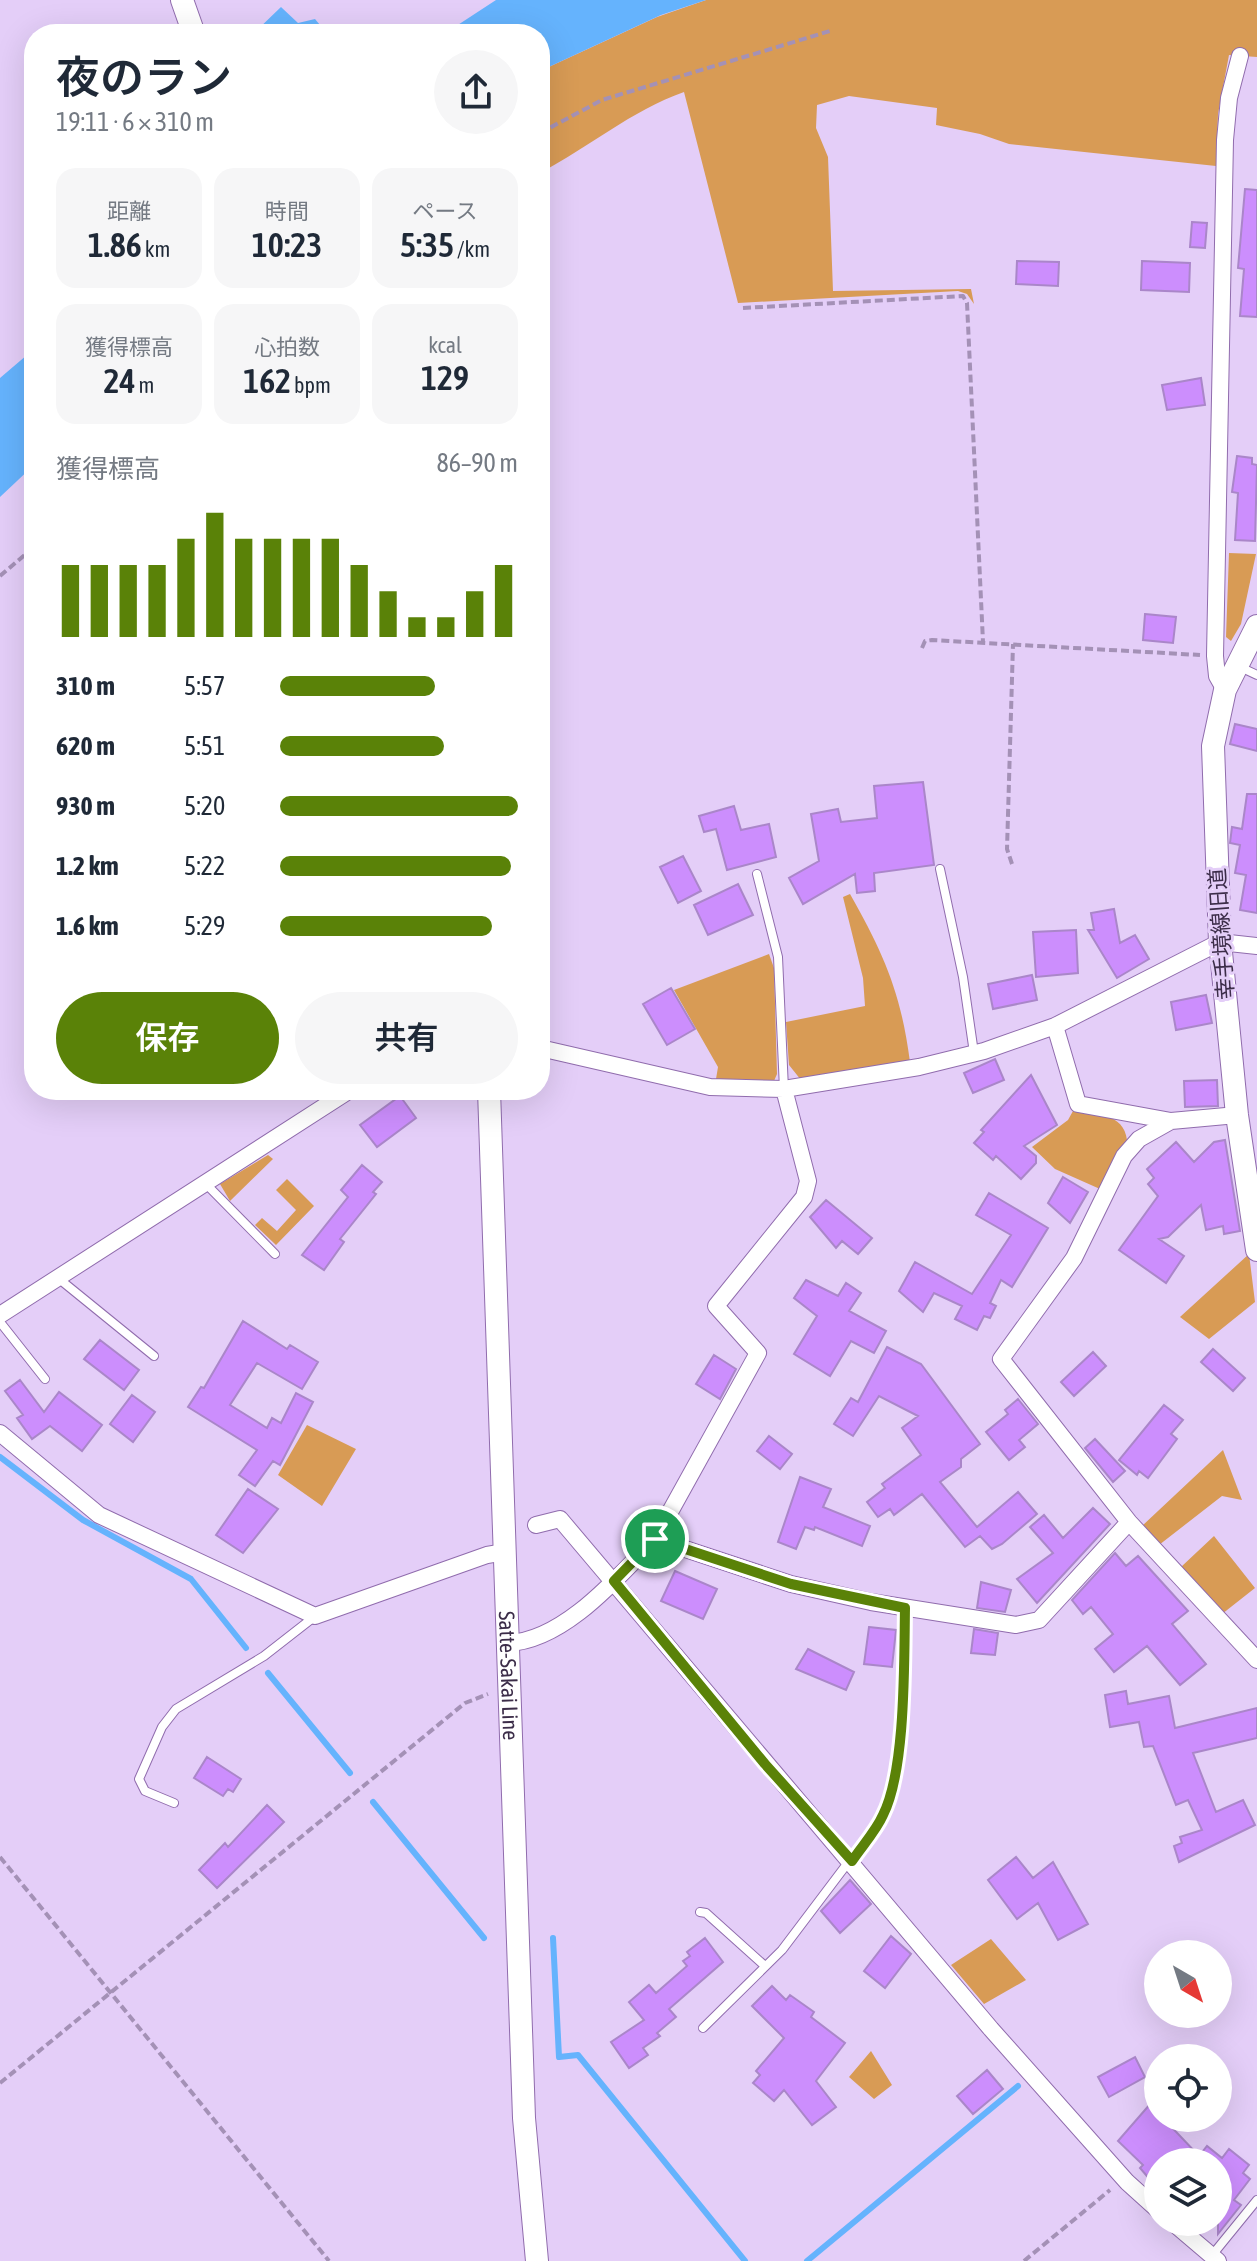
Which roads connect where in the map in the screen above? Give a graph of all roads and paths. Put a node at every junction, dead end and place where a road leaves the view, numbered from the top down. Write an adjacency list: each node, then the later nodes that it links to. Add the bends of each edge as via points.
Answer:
1 (183, 2): 2 (main road)
2 (191, 24)
3 (830, 31): 5 (path, via 602,100)
4 (1240, 56): 13 (street, via 1225,140)
5 (550, 128)
6 (743, 308): 10 (path, via 963,296)
7 (24, 556): 8 (path)
8 (0, 576)
9 (1257, 626): 13 (main road, 幸手境線旧道)
10 (983, 642): 11 (path); 12 (path, via 932,640)
11 (1013, 644): 13 (path); 15 (path, via 1007,849)
12 (922, 648)
13 (1225, 660): 14 (lane); 18 (main road, 幸手境線旧道, via 1225,690 1213,746)
14 (1257, 675)
15 (1012, 864)
16 (940, 869): 22 (lane)
17 (757, 874): 23 (lane, via 778,957)
18 (1220, 942): 19 (street); 20 (street); 26 (main road, 幸手境線旧道)
19 (1257, 946)
20 (1055, 1026): 22 (street); 27 (street, via 1078,1104)
21 (550, 1050): 23 (street, via 710,1087)
22 (974, 1053): 23 (street)
23 (784, 1089): 40 (street, via 808,1181 804,1197 716,1306 758,1353)
24 (334, 1100): 29 (street)
25 (489, 1100): 41 (main road, Satte-Sakai Line)
26 (1241, 1120): 27 (street); 28 (main road, 幸手境線旧道)
27 (1171, 1121): 38 (street, via 1139,1139 1124,1156 1074,1258 1001,1359)
28 (1250, 1166): 30 (main road, 幸手境線旧道)
29 (205, 1183): 31 (lane); 32 (street)
30 (1257, 1250)
31 (275, 1254)
32 (58, 1278): 33 (street); 35 (lane)
33 (0, 1315)
34 (0, 1322): 36 (lane)
35 (154, 1356)
36 (45, 1379)
37 (0, 1433): 44 (street, via 99,1515)
38 (1129, 1522): 43 (street, via 1039,1620 1016,1625); 46 (street)
39 (536, 1525): 42 (street, via 560,1519)
40 (655, 1539): 42 (street); 43 (street, via 791,1584)
41 (505, 1552): 44 (street); 45 (main road, Satte-Sakai Line)
42 (614, 1581): 45 (street, via 539,1638); 50 (street)
43 (905, 1608): 50 (lane, via 894,1777 884,1815)
44 (315, 1616): 48 (lane, via 264,1656 176,1709 162,1727 139,1779 145,1791)
45 (507, 1643): 47 (main road, Satte-Sakai Line)
46 (1257, 1660)
47 (509, 1691): 53 (path, via 465,1703); 62 (main road, Satte-Sakai Line, via 524,2118)
48 (174, 1803)
49 (0, 1857): 53 (path)
50 (852, 1861): 52 (lane); 56 (street)
51 (700, 1912): 52 (lane)
52 (765, 1966): 54 (lane)
53 (110, 1994): 55 (path); 61 (path)
54 (703, 2028)
55 (0, 2083)
56 (1125, 2179): 57 (street); 63 (path)
57 (1144, 2197)
58 (1257, 2200): 60 (lane)
59 (1189, 2236): 60 (street)
60 (1216, 2258)
61 (329, 2261)
62 (537, 2261)
63 (1024, 2261)

